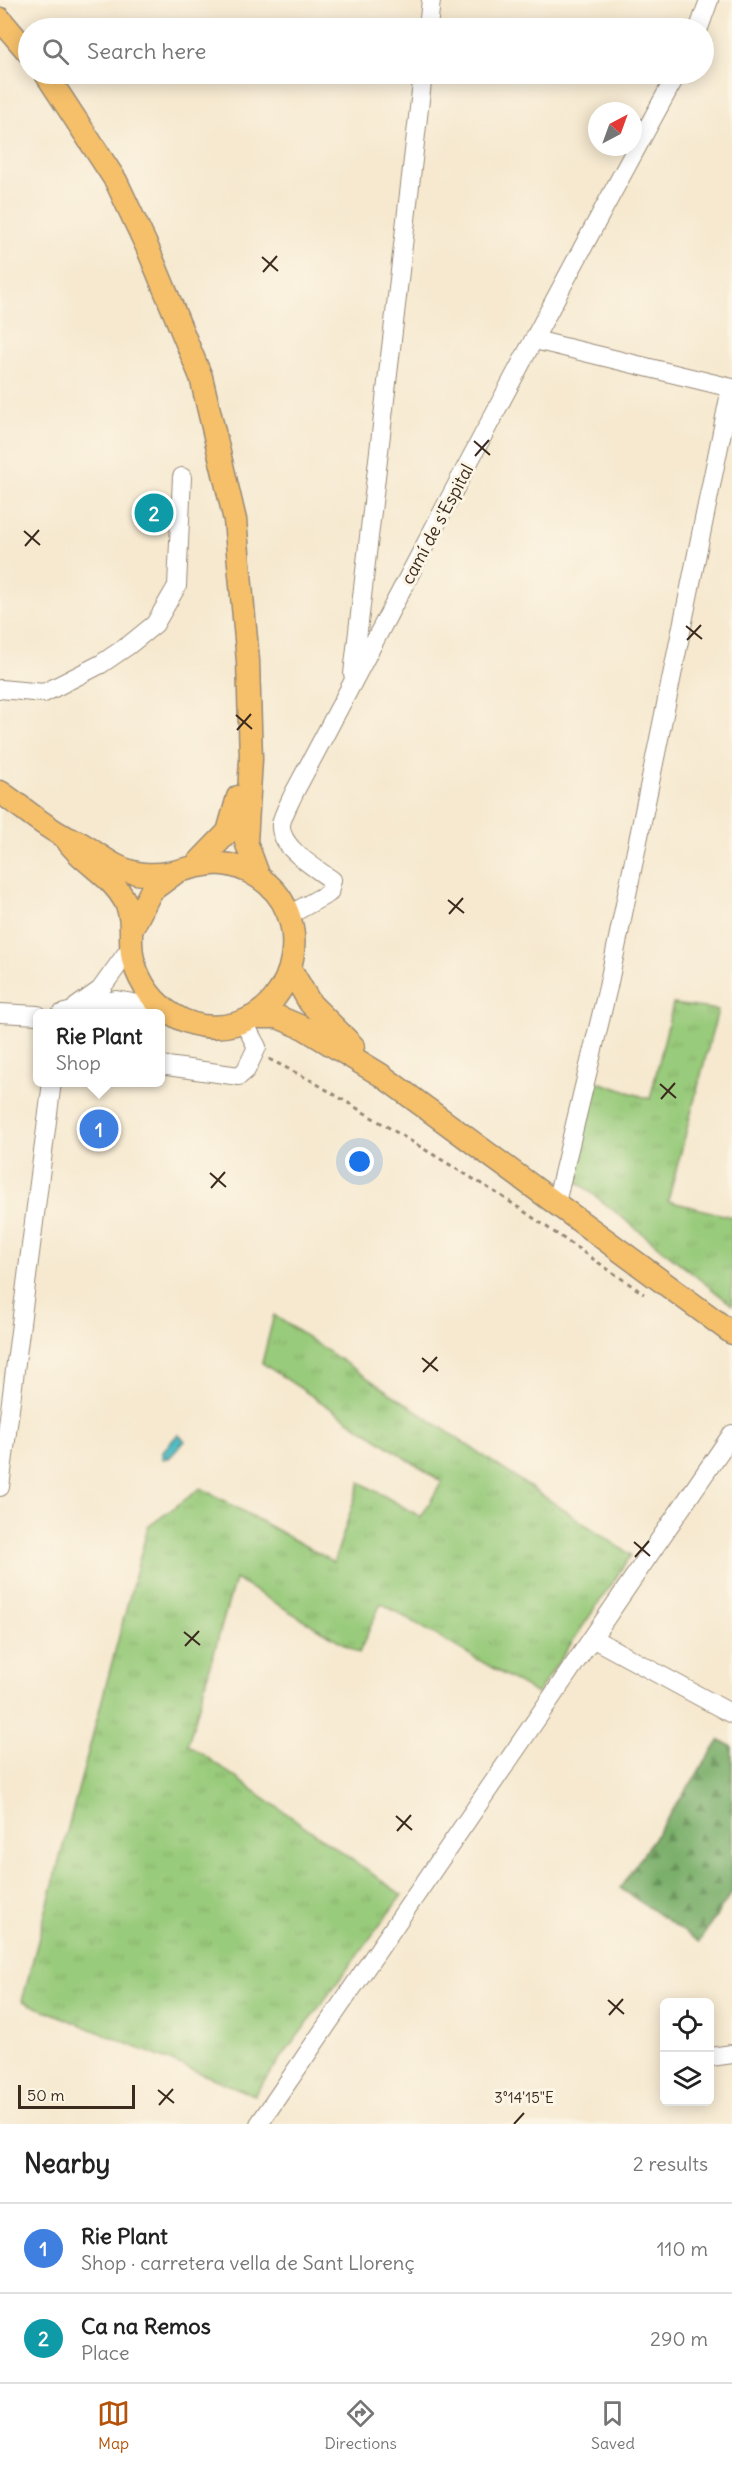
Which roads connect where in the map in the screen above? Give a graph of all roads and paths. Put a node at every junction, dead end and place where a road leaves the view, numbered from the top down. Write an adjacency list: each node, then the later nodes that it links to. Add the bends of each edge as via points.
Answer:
1 (431, 0): 3 (street)
2 (709, 0): 4 (street)
3 (429, 18)
4 (703, 18)
5 (0, 19): 6 (main road)
6 (18, 40)
7 (53, 84): 15 (main road, via 116,181 201,378 235,520 248,661)
8 (422, 84): 13 (street)
9 (671, 84): 10 (street, camí de s'Espital, via 607,198)
10 (535, 340): 11 (street); 13 (street, camí de s'Espital)
11 (732, 388): 34 (street, via 608,987)
12 (182, 477): 14 (street, via 177,586 155,624 101,664 44,693)
13 (352, 684): 20 (street, camí de s'Espital, via 281,824 293,849 332,880 329,893)
14 (0, 689)
15 (249, 743): 18 (main road, via 232,822 219,845); 19 (main road, via 246,842)
16 (0, 792): 17 (main road)
17 (64, 836): 18 (main road, via 118,868 144,874); 21 (main road, via 71,848 109,878 124,900)
18 (188, 867): 19 (main road, via 235,866); 21 (main road, via 151,891)
19 (259, 877): 20 (main road, via 279,897)
20 (289, 915): 22 (main road, via 294,954)
21 (132, 937): 23 (main road, via 133,963 146,991); 24 (street, via 100,990)
22 (291, 970): 29 (main road, via 276,997); 32 (main road, via 317,1012)
23 (162, 1008): 25 (street, via 116,1000)
24 (73, 1009)
25 (82, 1009)
26 (165, 1010): 29 (main road, via 204,1026)
27 (0, 1013): 28 (street)
28 (33, 1015)
29 (247, 1019): 30 (street); 32 (main road, via 278,1017 304,1028)
30 (254, 1052): 31 (street, via 239,1076); 35 (path, via 312,1081 503,1197)
31 (165, 1066)
32 (381, 1075): 34 (main road)
33 (51, 1087): 38 (street)
34 (556, 1203): 36 (main road)
35 (646, 1295)
36 (732, 1334)
37 (732, 1434): 39 (street)
38 (0, 1487)
39 (592, 1638): 40 (street); 43 (street)
40 (732, 1714)
41 (732, 2054): 42 (street)
42 (714, 2057)
43 (259, 2124)

